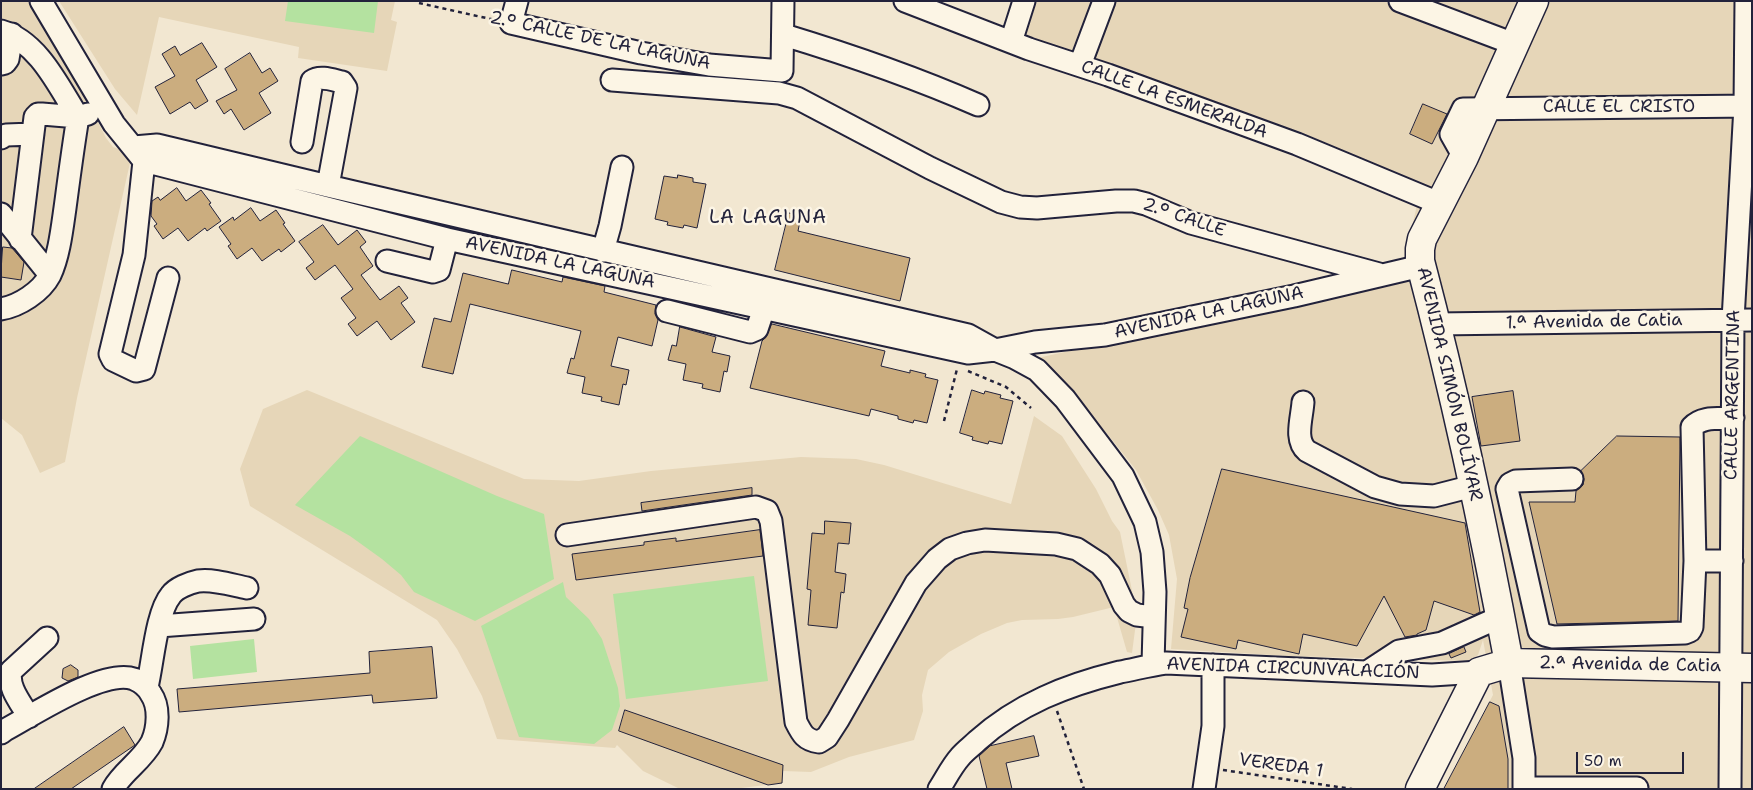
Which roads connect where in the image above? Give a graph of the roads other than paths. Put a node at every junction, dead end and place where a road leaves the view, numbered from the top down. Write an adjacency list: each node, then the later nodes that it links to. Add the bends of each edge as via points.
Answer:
1 (41, 1): 20 (street)
2 (517, 1): 11 (street, 2.° CALLE DE LA LAGUNA, via 511,23 709,65 782,72)
3 (783, 1): 11 (street)
4 (905, 1): 12 (street, CALLE LA ESMERALDA)
5 (1024, 1): 12 (street)
6 (1104, 1): 15 (street)
7 (1400, 1): 13 (street)
8 (1534, 1): 13 (main road, AVENIDA SIMÓN BOLÍVAR)
9 (1746, 1): 18 (street, CALLE ARGENTINA)
10 (7, 33): 14 (street, via 8,60); 21 (street, via 34,53)
11 (784, 34): 17 (street, via 874,63)
12 (1011, 42): 15 (street, CALLE LA ESMERALDA)
13 (1514, 44): 19 (main road, AVENIDA SIMÓN BOLÍVAR)
14 (1, 64)
15 (1080, 65): 29 (street, CALLE LA ESMERALDA, via 1297,144)
16 (612, 80): 27 (street, 2.° CALLE DE LA LAGUNA, via 779,93 797,98)
17 (978, 105)
18 (1748, 106): 19 (street, CALLE EL CRISTO); 42 (street, CALLE ARGENTINA)
19 (1486, 108): 29 (main road, AVENIDA SIMÓN BOLÍVAR)
20 (105, 109): 21 (street); 25 (street)
21 (78, 117): 22 (street, via 38,114); 36 (street, via 60,239)
22 (33, 134): 23 (street); 31 (street)
23 (1, 138)
24 (302, 142): 28 (street, via 312,81 319,78 342,82 346,88)
25 (139, 154): 28 (street, AVENIDA LA LAGUNA, via 157,145); 32 (street, AVENIDA LA LAGUNA); 38 (street, via 134,255 110,354 113,360 136,371 144,369)
26 (622, 167): 33 (street)
27 (930, 168): 37 (street, 2.° CALLE, via 1001,202 1020,207 1134,201 1199,226)
28 (328, 186): 33 (street, AVENIDA LA LAGUNA)
29 (1441, 204): 35 (main road, AVENIDA SIMÓN BOLÍVAR, via 1422,239)
30 (1, 214): 31 (street)
31 (20, 239): 36 (street)
32 (447, 239): 34 (street, via 437,271); 39 (street, AVENIDA LA LAGUNA)
33 (602, 251): 44 (street, AVENIDA LA LAGUNA, via 968,336)
34 (387, 261)
35 (1422, 266): 37 (street, AVENIDA LA LAGUNA); 43 (main road, AVENIDA SIMÓN BOLÍVAR)
36 (50, 275): 40 (street, via 28,298)
37 (1382, 275): 44 (street, AVENIDA LA LAGUNA, via 1105,335)
38 (168, 278)
39 (764, 308): 41 (street, via 757,329 750,332); 44 (street, AVENIDA LA LAGUNA, via 968,354)
40 (1, 310)
41 (667, 311)
42 (1743, 320): 43 (street, 1.ª Avenida de Catia); 46 (street, CALLE ARGENTINA)
43 (1436, 324): 48 (main road, AVENIDA SIMÓN BOLÍVAR)
44 (995, 350): 55 (street, AVENIDA LA LAGUNA, via 1037,370 1065,399 1123,476 1145,522 1152,552)
45 (1303, 402): 48 (street, via 1299,440 1302,447 1375,487 1400,494 1434,496)
46 (1733, 418): 50 (street, via 1703,420 1692,427); 51 (street, CALLE ARGENTINA)
47 (1572, 479): 53 (street, via 1516,481 1507,489)
48 (1473, 486): 54 (main road, AVENIDA SIMÓN BOLÍVAR)
49 (567, 535): 55 (street, via 756,507 767,511 771,521 796,722 801,732 818,742 827,737 838,720 916,583 937,559 958,546 986,540 1056,544 1077,549 1110,575 1129,611)
50 (1695, 561): 51 (street); 53 (street, via 1692,627 1686,633 1545,635 1539,631)
51 (1732, 561): 62 (street, CALLE ARGENTINA)
52 (247, 588): 57 (street, via 214,582 191,583 171,595)
53 (1530, 592): 54 (street)
54 (1498, 608): 59 (main road, AVENIDA SIMÓN BOLÍVAR); 63 (street, via 1442,643 1399,651)
55 (1154, 617): 60 (street, AVENIDA LA LAGUNA)
56 (254, 619): 57 (street)
57 (159, 626): 65 (street)
58 (47, 638): 66 (street, via 11,671 9,678)
59 (1509, 662): 62 (main road, 2.ª Avenida de Catia); 64 (main road); 68 (street, AVENIDA SIMÓN BOLÍVAR, via 1524,758)
60 (1153, 664): 61 (street, AVENIDA CIRCUNVALACIÓN); 71 (street, AVENIDA CIRCUNVALACIÓN, via 1090,679 1051,693 1019,710 988,731 960,757)
61 (1213, 665): 63 (street, AVENIDA CIRCUNVALACIÓN); 72 (street, via 1213,726)
62 (1741, 668): 74 (street, CALLE ARGENTINA)
63 (1367, 672): 64 (street, AVENIDA CIRCUNVALACIÓN, via 1432,675)
64 (1480, 672): 73 (main road)
65 (147, 687): 66 (street, via 134,679 102,680); 70 (street, via 157,708 152,741)
66 (29, 717): 67 (street)
67 (1, 734)
68 (1524, 788): 69 (street)
69 (1637, 788)
70 (113, 789)
71 (939, 789)
72 (1204, 789)
73 (1420, 789)
74 (1730, 789)

